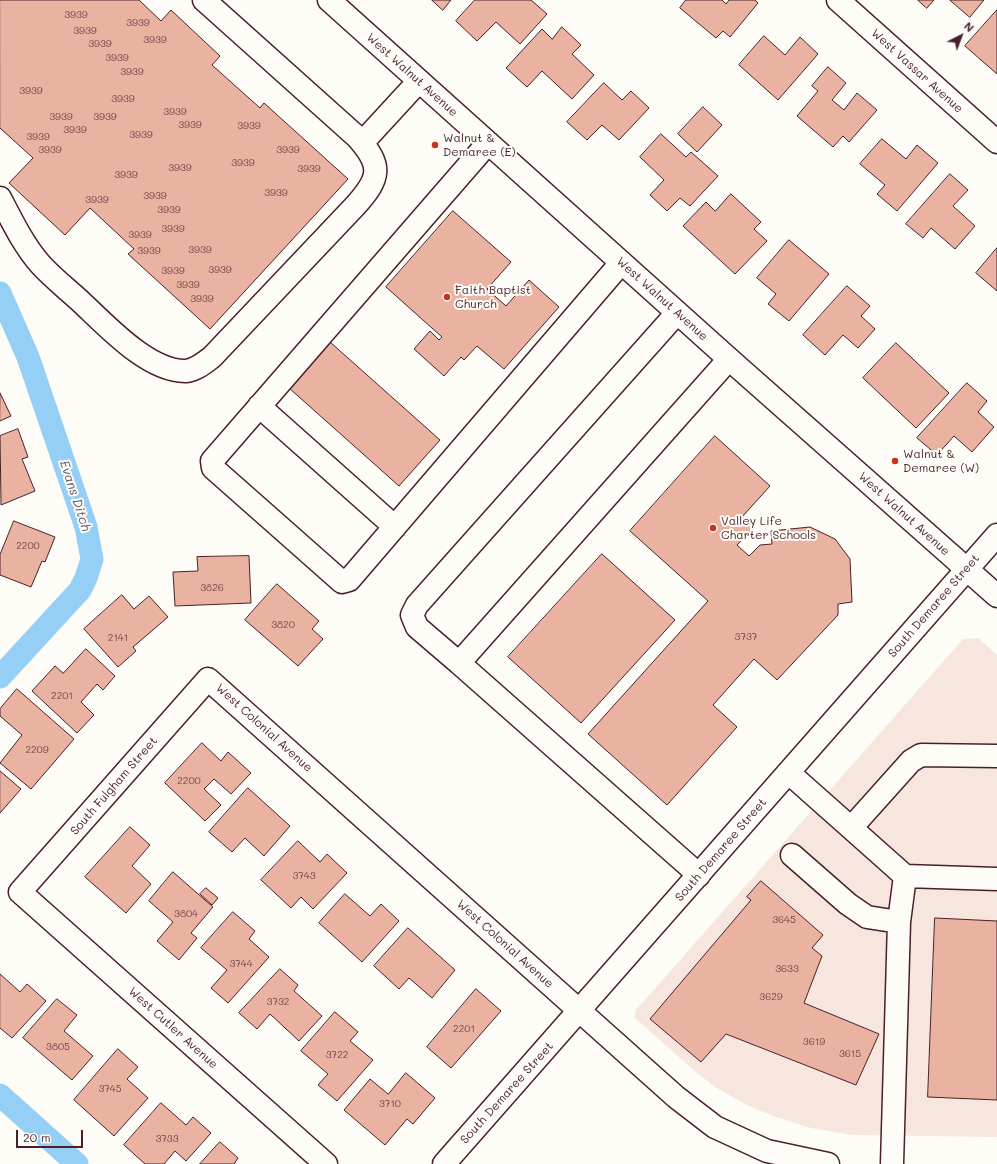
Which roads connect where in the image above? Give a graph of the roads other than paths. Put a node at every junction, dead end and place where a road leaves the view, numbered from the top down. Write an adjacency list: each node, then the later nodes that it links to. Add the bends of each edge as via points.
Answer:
1 (204, 0): 6 (main road)
2 (328, 0): 4 (main road, West Walnut Avenue)
3 (838, 0): 5 (main road, West Vassar Avenue)
4 (419, 81): 6 (main road); 7 (main road, West Walnut Avenue)
5 (997, 142)
6 (362, 143): 8 (main road, via 374,160 376,174 371,188 212,357 196,368 186,371 171,369 155,362 123,341 41,265 17,230)
7 (488, 143): 9 (main road, West Walnut Avenue); 12 (main road)
8 (0, 198)
9 (621, 263): 10 (main road, West Walnut Avenue); 13 (main road)
10 (677, 313): 11 (main road, West Walnut Avenue); 17 (main road, via 417,605 412,615 417,627)
11 (729, 359): 15 (main road, West Walnut Avenue); 17 (main road)
12 (259, 406): 13 (main road); 13 (main road, via 212,461 213,468 342,582 349,580)
13 (395, 527)
14 (997, 535): 15 (main road, South Demaree Street)
15 (966, 569): 16 (main road, West Walnut Avenue); 20 (main road, South Demaree Street)
16 (997, 596)
17 (458, 664): 23 (main road)
18 (208, 679): 26 (main road, South Fulgham Street); 28 (main road, West Colonial Avenue)
19 (997, 756): 21 (main road, via 921,755 911,761)
20 (789, 773): 21 (main road); 23 (main road, South Demaree Street)
21 (851, 828): 24 (main road)
22 (792, 855): 27 (main road, via 848,904 868,917)
23 (699, 875): 28 (main road, South Demaree Street)
24 (905, 876): 25 (main road); 27 (main road)
25 (997, 880)
26 (20, 892): 29 (main road, West Cutler Avenue)
27 (899, 922): 32 (main road)
28 (580, 1011): 30 (main road, South Demaree Street); 31 (main road, West Colonial Avenue, via 676,1097 715,1127 767,1151)
29 (326, 1164)
30 (444, 1164)
31 (828, 1164)
32 (892, 1164)

